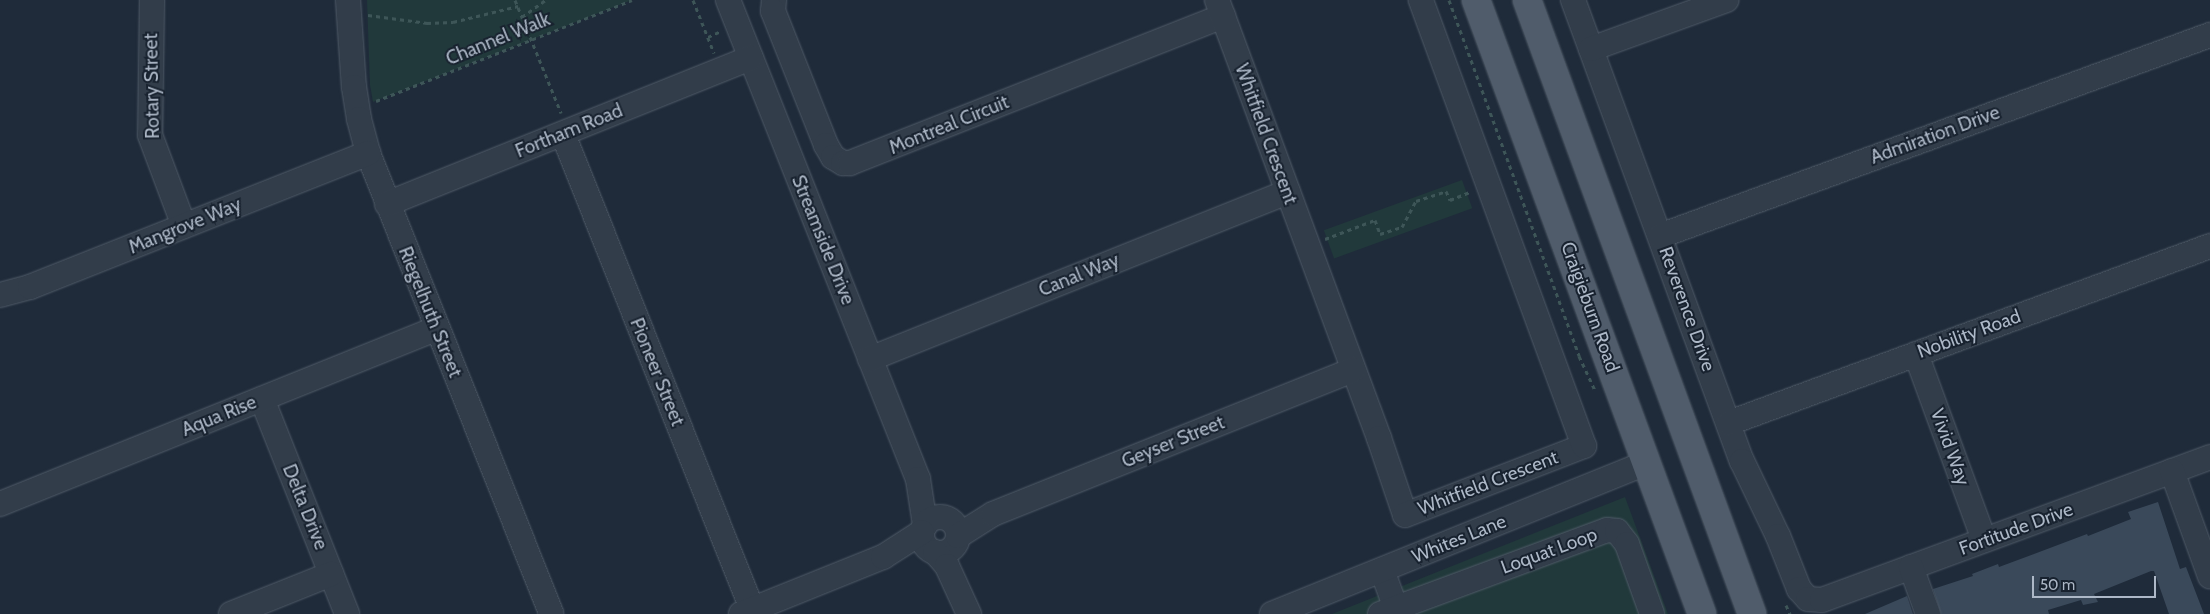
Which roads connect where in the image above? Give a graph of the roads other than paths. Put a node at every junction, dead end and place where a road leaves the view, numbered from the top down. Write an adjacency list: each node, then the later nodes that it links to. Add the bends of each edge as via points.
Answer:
1 (152, 0): 18 (street, Rotary Street, via 151,144)
2 (348, 0): 15 (street, Riegelhuth Street, via 354,87)
3 (728, 0): 13 (street, Streamside Drive)
4 (774, 0): 10 (street, Montreal Circuit, via 773,11 826,145 833,157 850,163)
5 (1421, 0): 25 (street, Whitfield Crescent, via 1584,446 1405,515)
6 (1476, 0): 29 (main road, Craigieburn Road)
7 (1527, 0): 48 (main road)
8 (1573, 0): 12 (street, Reverence Drive)
9 (1726, 0): 12 (street)
10 (1220, 8): 16 (street, Whitfield Crescent)
11 (2210, 35): 19 (street, Admiration Drive)
12 (1591, 49): 19 (street, Reverence Drive)
13 (751, 58): 14 (street, Fortham Road); 24 (street, Streamside Drive)
14 (571, 131): 17 (street, Fortham Road); 40 (street, Pioneer Street)
15 (368, 154): 17 (street, Riegelhuth Street); 18 (street, Mangrove Way)
16 (1288, 192): 24 (street, Canal Way); 25 (street, Whitfield Crescent)
17 (387, 204): 22 (street, Riegelhuth Street)
18 (184, 226): 21 (street, Mangrove Way, via 30,287)
19 (1660, 236): 27 (street, Reverence Drive)
20 (2210, 246): 23 (street, Nobility Road)
21 (0, 295)
22 (437, 328): 26 (street, Aqua Rise); 44 (street, Riegelhuth Street)
23 (1916, 354): 27 (street, Nobility Road); 33 (street, Vivid Way)
24 (870, 359): 32 (street, Streamside Drive)
25 (1353, 370): 32 (street, Geyser Street)
26 (262, 399): 31 (street, Aqua Rise); 36 (street, Delta Drive)
27 (1729, 423): 38 (street, Reverence Drive, via 1799,589 1808,599)
28 (2210, 457): 30 (street, Fortitude Drive)
29 (1646, 463): 35 (street, Whites Lane); 47 (main road, Craigieburn Road)
30 (2172, 471): 33 (street, Fortitude Drive); 37 (street)
31 (0, 504)
32 (940, 535): 39 (street, Streamside Drive); 40 (street, Geyser Street)
33 (1984, 540): 34 (street, Fortitude Drive)
34 (1911, 567): 38 (street, Fortitude Drive); 49 (street)
35 (1382, 570): 41 (street); 45 (street, Whites Lane)
36 (331, 574): 42 (street); 43 (street, Delta Drive)
37 (2210, 576)
38 (1822, 600)
39 (965, 604)
40 (746, 612)
41 (1392, 612): 46 (street, Loquat Loop, via 1607,530 1617,531 1627,544)
42 (231, 614)
43 (347, 614)
44 (551, 614)
45 (1272, 614)
46 (1652, 614)
47 (1702, 614)
48 (1752, 614)
49 (1928, 614)

